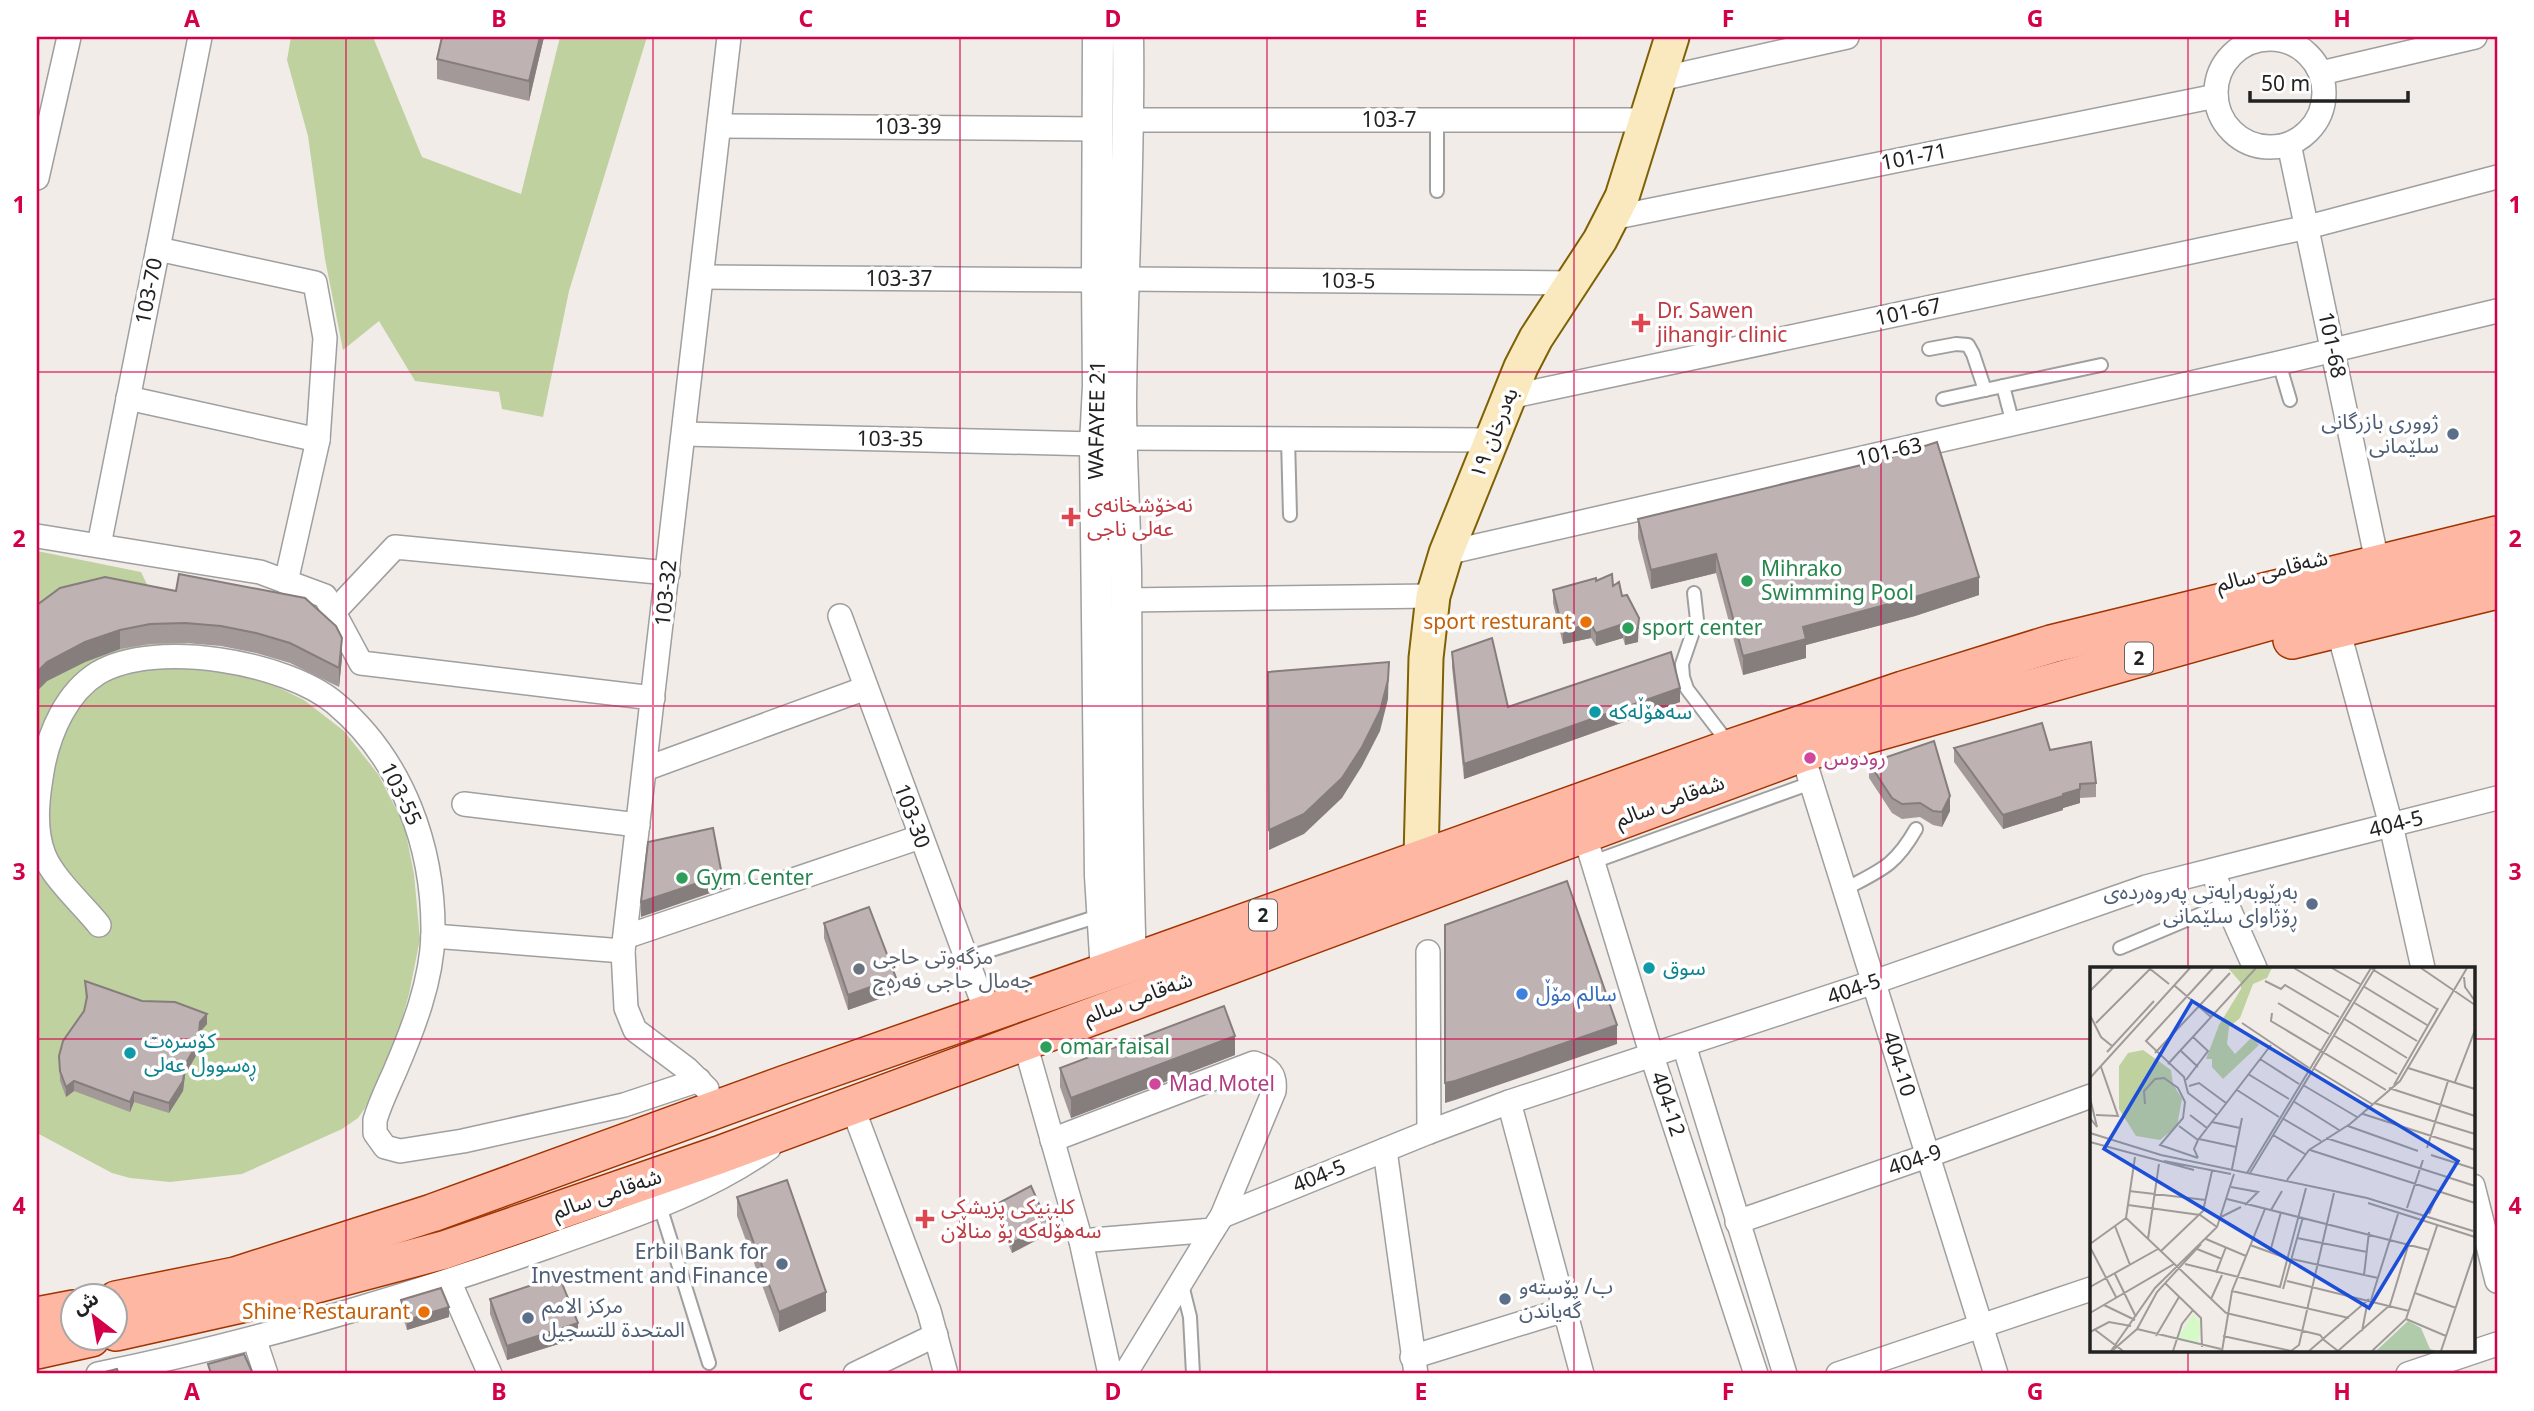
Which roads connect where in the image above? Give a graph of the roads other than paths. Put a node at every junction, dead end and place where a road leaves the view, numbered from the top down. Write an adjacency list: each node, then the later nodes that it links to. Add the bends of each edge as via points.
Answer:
1 (69, 37): 19 (street)
2 (200, 37): 24 (street, 103-70)
3 (729, 37): 16 (street, 103-32)
4 (1098, 37): 17 (street, WAFAYEE 21)
5 (1128, 37): 13 (street, WAFAYEE 21)
6 (1672, 37): 11 (main road, بەدرخان ١٩)
7 (1847, 37): 11 (street)
8 (2475, 37): 10 (street)
9 (2265, 38): 10 (street, via 2298,47); 12 (street, via 2229,58 2217,80)
10 (2321, 73): 18 (street, via 2325,90 2316,123)
11 (1660, 79): 15 (main road, بەدرخان ١٩)
12 (2216, 96): 18 (street, via 2224,120 2240,139 2264,147); 22 (street, 101-71)
13 (1129, 120): 14 (street, 103-7); 26 (street, WAFAYEE 21, via 1124,211)
14 (1437, 120): 15 (street, 103-7); 21 (lane)
15 (1648, 120): 22 (main road, بەدرخان ١٩)
16 (719, 126): 17 (street, 103-39); 25 (street, 103-32)
17 (1097, 129): 26 (street, WAFAYEE 21)
18 (2289, 145): 23 (street, 101-68)
19 (37, 177)
20 (2497, 177): 23 (street, 101-67)
21 (1437, 191)
22 (1612, 218): 27 (main road, بەدرخان ١٩)
23 (2308, 227): 30 (street, 101-68); 35 (street, 101-67)
24 (158, 249): 36 (street, 103-70); 42 (street, via 315,283 325,338)
25 (702, 278): 26 (street, 103-37); 40 (street, 103-32)
26 (1111, 280): 27 (street, 103-5); 44 (street, WAFAYEE 21, via 1098,386)
27 (1571, 283): 35 (main road, بەدرخان ١٩, via 1535,338)
28 (2497, 311): 30 (street, 101-63)
29 (1929, 349): 34 (lane, via 1968,345)
30 (2333, 349): 31 (street, 101-63); 50 (street, 101-68)
31 (2279, 363): 38 (lane); 39 (street, 101-63)
32 (2101, 365): 33 (lane)
33 (2003, 386): 34 (lane); 39 (lane)
34 (1985, 390): 37 (lane)
35 (1509, 397): 43 (main road, بەدرخان ١٩)
36 (128, 398): 42 (street); 49 (street, 103-70)
37 (1943, 399)
38 (2290, 400)
39 (2013, 424): 51 (street, 101-63)
40 (684, 435): 44 (street, 103-35); 53 (street, 103-32)
41 (1288, 439): 43 (street, 103-35); 44 (street, 103-35); 46 (lane)
42 (318, 440): 54 (street)
43 (1491, 440): 51 (main road, بەدرخان ١٩)
44 (1109, 441): 58 (street, WAFAYEE 21); 80 (street, WAFAYEE 21)
45 (2497, 514): 50 (main road, شەقامی سالم)
46 (1290, 515)
47 (37, 536): 49 (street)
48 (2497, 536): 62 (main road, شەقامی سالم / 2)
49 (99, 545): 54 (street, via 260,572)
50 (2374, 547): 62 (main road, شەقامی سالم, via 2188,592)
51 (1446, 553): 57 (main road, بەدرخان ١٩)
52 (2497, 563): 63 (main road, شەقامی سالم / 2, via 2342,601)
53 (668, 573): 59 (street, via 395,547); 65 (street, 103-32)
54 (286, 582): 59 (street, via 325,596)
55 (2497, 590): 61 (main road, شەقامی سالم)
56 (1694, 593): 66 (lane, via 1697,620 1682,664 1683,677)
57 (1433, 596): 58 (street); 76 (main road, بەدرخان ١٩, via 1424,690)
58 (1126, 600): 89 (street, WAFAYEE 21, via 1126,785)
59 (333, 612): 65 (street, via 361,663)
60 (840, 616): 64 (street, 103-30)
61 (2338, 629): 63 (main road, شەقامی سالم, via 2165,668); 72 (street)
62 (2051, 643): 66 (main road, شەقامی سالم / 2)
63 (2078, 676): 67 (main road, شەقامی سالم / 2)
64 (866, 688): 68 (street); 74 (street, 103-30)
65 (653, 698): 68 (street, 103-32)
66 (1731, 748): 76 (main road, شەقامی سالم / 2)
67 (1807, 768): 75 (main road, شەقامی سالم / 2); 78 (street, 404-10)
68 (645, 769): 71 (street, 103-32)
69 (2497, 798): 72 (street, 404-5)
70 (464, 804): 71 (street)
71 (638, 825): 83 (street, 103-32)
72 (2391, 825): 77 (street, 404-5); 88 (street)
73 (1916, 829): 78 (lane, via 1888,867)
74 (920, 837): 83 (street); 86 (street, 103-30)
75 (1588, 847): 92 (main road, شەقامی سالم / 2); 94 (street, 404-12)
76 (1421, 858): 89 (main road, شەقامی سالم / 2)
77 (2212, 870): 79 (street); 90 (street, 404-5, via 2146,887)
78 (1845, 889): 90 (street, 404-10)
79 (2227, 903): 84 (lane); 87 (street)
80 (1102, 915): 86 (lane); 89 (street, WAFAYEE 21)
81 (99, 925): 82 (street, 103-55, via 44,858 37,835 39,789 50,739 64,709 96,674 127,661 192,658 244,663 293,677 334,702 369,738 398,782 418,827 430,884)
82 (433, 936): 83 (street); 95 (street, 103-55, via 425,987 411,1032 375,1120 375,1133 385,1147 409,1151 463,1141 624,1105)
83 (624, 944): 95 (street, 103-32, via 626,1008 635,1030)
84 (2120, 948)
85 (1428, 952): 102 (street)
86 (966, 958): 91 (street, 103-30)
87 (2255, 967)
88 (2423, 967)
89 (1119, 968): 91 (main road, شەقامی سالم / 2)
90 (1874, 982): 93 (street, 404-5); 106 (street, 404-10)
91 (987, 1014): 96 (main road, شەقامی سالم / 2)
92 (1024, 1040): 99 (main road, شەقامی سالم / 2); 103 (street)
93 (1684, 1045): 94 (street, 404-5); 109 (street)
94 (1652, 1056): 98 (street, 404-5); 138 (street, 404-12)
95 (699, 1080): 100 (street, 103-32)
96 (786, 1084): 100 (main road, شەقامی سالم / 2); 101 (main road, via 782,1106)
97 (2090, 1096): 106 (street, 404-9)
98 (1509, 1102): 102 (street, 404-5); 117 (street)
99 (852, 1105): 101 (main road, شەقامی سالم / 2); 122 (street)
100 (723, 1107): 104 (main road, via 740,1129); 116 (main road, شەقامی سالم / 2, via 432,1213 235,1276)
101 (795, 1127): 104 (main road, شەقامی سالم / 2); 108 (street, via 731,1173)
102 (1429, 1132): 105 (street, 404-5)
103 (1052, 1140): 110 (street, via 1254,1063 1271,1072 1275,1091); 111 (street)
104 (741, 1147): 121 (main road, شەقامی سالم / 2, via 444,1250)
105 (1385, 1150): 110 (street, 404-5); 128 (street)
106 (1927, 1156): 109 (street, 404-9); 120 (street, 404-10)
107 (2474, 1190): 114 (street)
108 (660, 1206): 113 (street); 127 (lane)
109 (1737, 1222): 139 (street)
110 (1217, 1223): 111 (street, 404-5); 112 (street)
111 (1081, 1241): 134 (street)
112 (1181, 1281): 135 (street); 136 (lane, via 1190,1317)
113 (449, 1282): 123 (street); 131 (street)
114 (2497, 1282)
115 (2090, 1289): 120 (street)
116 (130, 1297)
117 (1564, 1310): 128 (street); 137 (street)
118 (60, 1312): 119 (main road)
119 (37, 1316)
120 (1980, 1327): 140 (street); 141 (street, 404-10)
121 (130, 1329)
122 (936, 1335): 132 (street); 133 (street)
123 (254, 1338): 129 (street); 130 (street)
124 (60, 1345): 125 (main road)
125 (37, 1350)
126 (2496, 1350): 142 (street)
127 (709, 1363)
128 (1414, 1366)
129 (98, 1374)
130 (266, 1374)
131 (490, 1374)
132 (855, 1374)
133 (946, 1374)
134 (1110, 1374)
135 (1125, 1374)
136 (1193, 1374)
137 (1583, 1374)
138 (1756, 1374)
139 (1784, 1374)
140 (1838, 1374)
141 (1996, 1374)
142 (2408, 1374)

